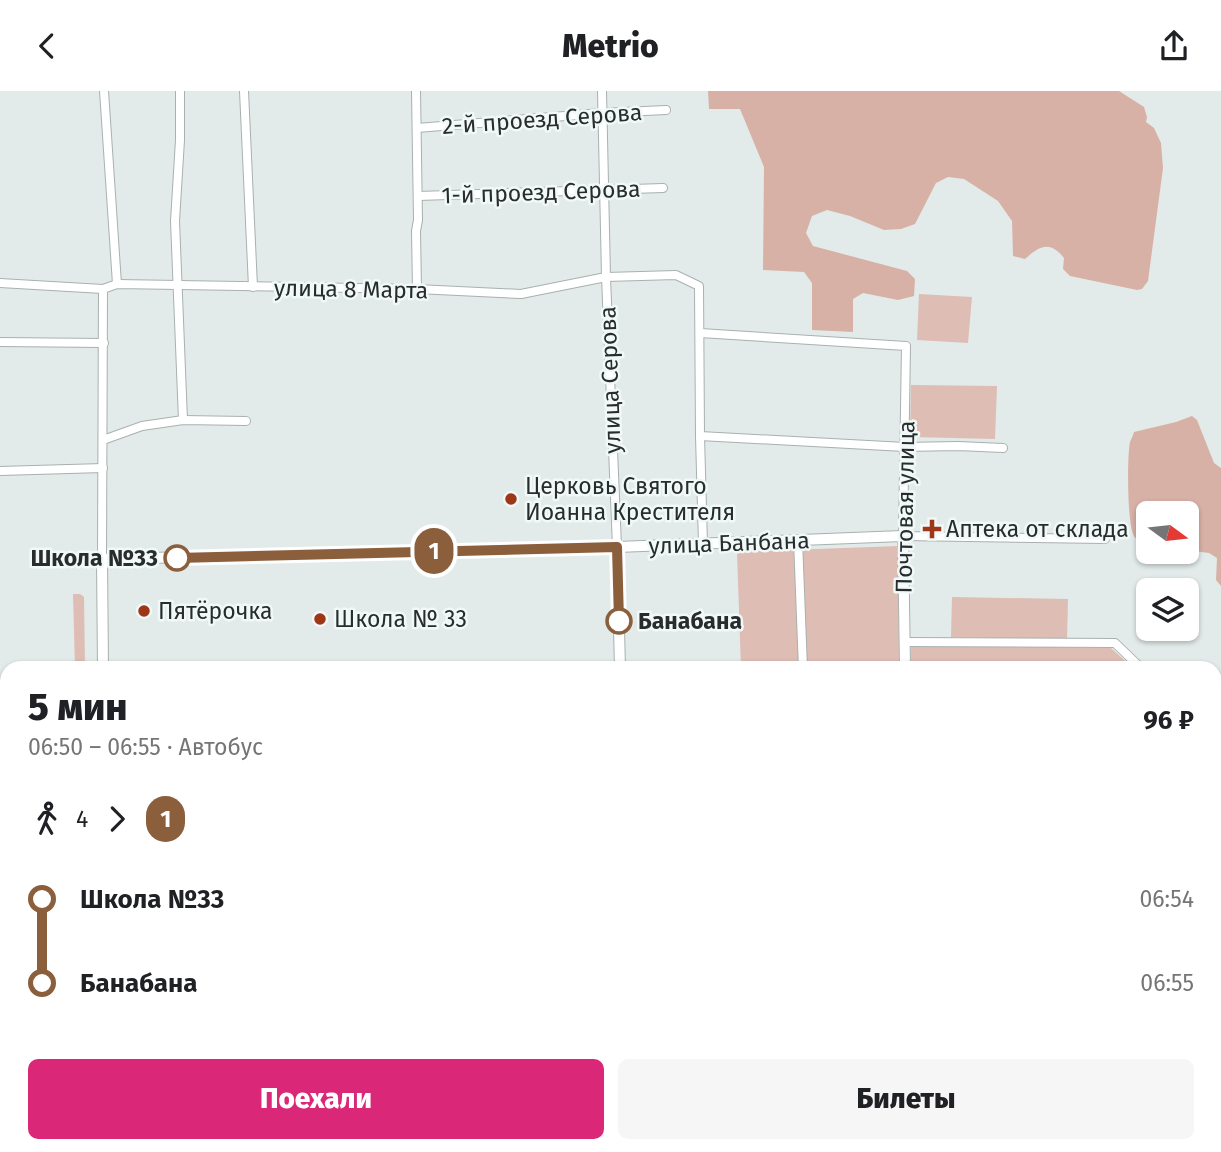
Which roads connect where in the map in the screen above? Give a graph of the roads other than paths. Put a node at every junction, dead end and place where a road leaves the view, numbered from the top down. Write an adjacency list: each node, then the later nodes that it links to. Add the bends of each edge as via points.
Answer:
1 (104, 91): 14 (street)
2 (180, 91): 15 (street)
3 (244, 91): 16 (street)
4 (416, 91): 8 (street)
5 (602, 91): 7 (street, улица Серова)
6 (666, 110): 7 (street, 2-й проезд Серова)
7 (602, 113): 8 (street, 2-й проезд Серова); 10 (street, улица Серова)
8 (417, 128): 11 (street)
9 (663, 188): 10 (street, 1-й проезд Серова)
10 (606, 190): 11 (street, 1-й проезд Серова); 12 (street, улица Серова)
11 (418, 196): 18 (street)
12 (606, 277): 18 (street, улица 8 Марта, via 521,295); 19 (street, улица 8 Марта, via 676,275 699,286); 34 (street, улица Серова)
13 (0, 283): 17 (street, улица 8 Марта)
14 (117, 283): 15 (street, улица 8 Марта); 17 (street, улица 8 Марта)
15 (177, 285): 16 (street, улица 8 Марта); 22 (street)
16 (253, 287): 18 (street, улица 8 Марта)
17 (103, 289): 21 (street)
18 (417, 289)
19 (700, 334): 24 (street); 26 (street, Почтовая улица, via 906,345)
20 (0, 342): 21 (street)
21 (104, 343): 25 (street)
22 (183, 420): 23 (street); 25 (street, via 142,426)
23 (246, 421)
24 (700, 436): 26 (street); 33 (street)
25 (103, 440): 28 (street)
26 (905, 447): 27 (street); 30 (street, Почтовая улица)
27 (1003, 448)
28 (103, 468): 29 (street); 35 (street)
29 (0, 471)
30 (903, 536): 31 (street, улица Банбана); 32 (street, улица Банбана); 36 (street, Почтовая улица)
31 (1105, 539)
32 (799, 540): 33 (street, улица Банбана); 39 (street)
33 (703, 544): 34 (street, улица Банбана)
34 (617, 547): 35 (street, улица Банбана); 38 (street, улица Серова)
35 (102, 559): 37 (street)
36 (904, 642): 40 (street, Почтовая улица); 41 (street, via 1115,643)
37 (103, 661)
38 (620, 661)
39 (803, 661)
40 (905, 661)
41 (1134, 661)

